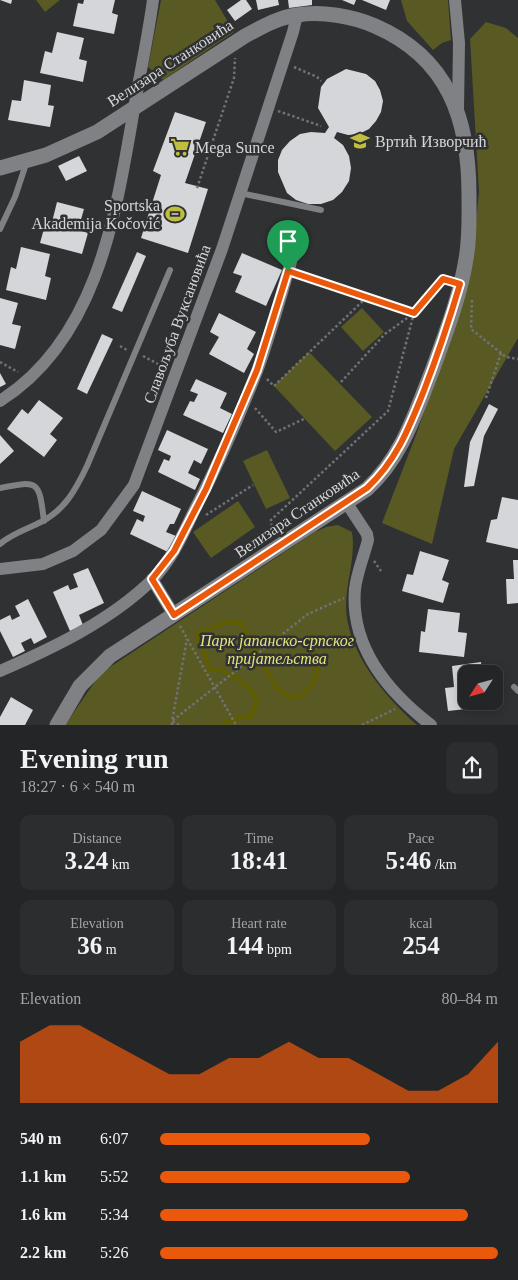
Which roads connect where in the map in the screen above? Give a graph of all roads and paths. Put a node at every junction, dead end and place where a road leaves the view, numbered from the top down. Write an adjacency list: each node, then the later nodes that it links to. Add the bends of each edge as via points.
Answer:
1 (153, 0): 7 (street)
2 (455, 0): 9 (street, via 459,43)
3 (297, 14): 4 (street, Велизара Станковића, via 262,27); 5 (street, Славољуба Вуксановића); 9 (street, Велизара Станковића, via 352,18 395,36 424,59 444,83)
4 (236, 42): 7 (street, Велизара Станковића); 13 (path, via 234,78)
5 (283, 64): 6 (path); 8 (street, Славољуба Вуксановића)
6 (321, 81)
7 (134, 107): 11 (street, Велизара Станковића, via 97,132); 28 (street, via 120,196 96,273 60,344)
8 (268, 108): 10 (path); 14 (street, Славољуба Вуксановића)
9 (458, 109): 19 (street, Велизара Станковића, via 466,138 469,172 468,244)
10 (321, 126)
11 (27, 161): 12 (street, Велизара Станковића); 16 (lane)
12 (0, 168)
13 (197, 188)
14 (240, 193): 15 (lane); 41 (street, Славољуба Вуксановића, via 148,449 124,501 101,530 57,560)
15 (321, 210)
16 (0, 229)
17 (289, 267): 20 (path); 27 (street)
18 (170, 270): 37 (lane, via 78,485 66,504)
19 (460, 284): 21 (path, via 443,279); 22 (path, via 472,287 471,329); 36 (street, Велизара Станковића, via 441,347 407,435 379,478)
20 (367, 297): 21 (path); 27 (path, via 274,386)
21 (414, 313): 29 (path, via 385,334); 40 (path, via 388,411 270,520)
22 (502, 354): 24 (path); 31 (path)
23 (142, 356): 26 (path)
24 (518, 359)
25 (0, 362): 28 (path)
26 (158, 364)
27 (257, 370): 30 (street)
28 (29, 379): 32 (street)
29 (341, 382)
30 (246, 397): 33 (path, via 276,432); 38 (street)
31 (486, 398)
32 (0, 401)
33 (306, 418)
34 (252, 485): 38 (path)
35 (0, 488): 37 (lane, via 28,483 35,486 40,493)
36 (346, 502): 40 (street, Велизара Станковића); 43 (street, via 368,540)
37 (44, 521): 39 (lane)
38 (186, 528): 42 (street, via 174,551)
39 (0, 544)
40 (274, 549): 44 (street, Велизара Станковића)
41 (0, 569)
42 (152, 579): 44 (street); 46 (street, via 95,623)
43 (355, 595): 47 (path, via 308,614); 48 (street, via 359,628 368,654 383,681)
44 (174, 615): 45 (path); 50 (street, Велизара Станковића, via 102,663 80,686)
45 (187, 638): 47 (path); 49 (path)
46 (0, 671)
47 (214, 687): 49 (path); 53 (path)
48 (405, 704): 54 (path); 55 (street)
49 (172, 721): 51 (path); 52 (path)
50 (57, 725)
51 (172, 725)
52 (179, 725)
53 (236, 725)
54 (362, 725)
55 (431, 725)

